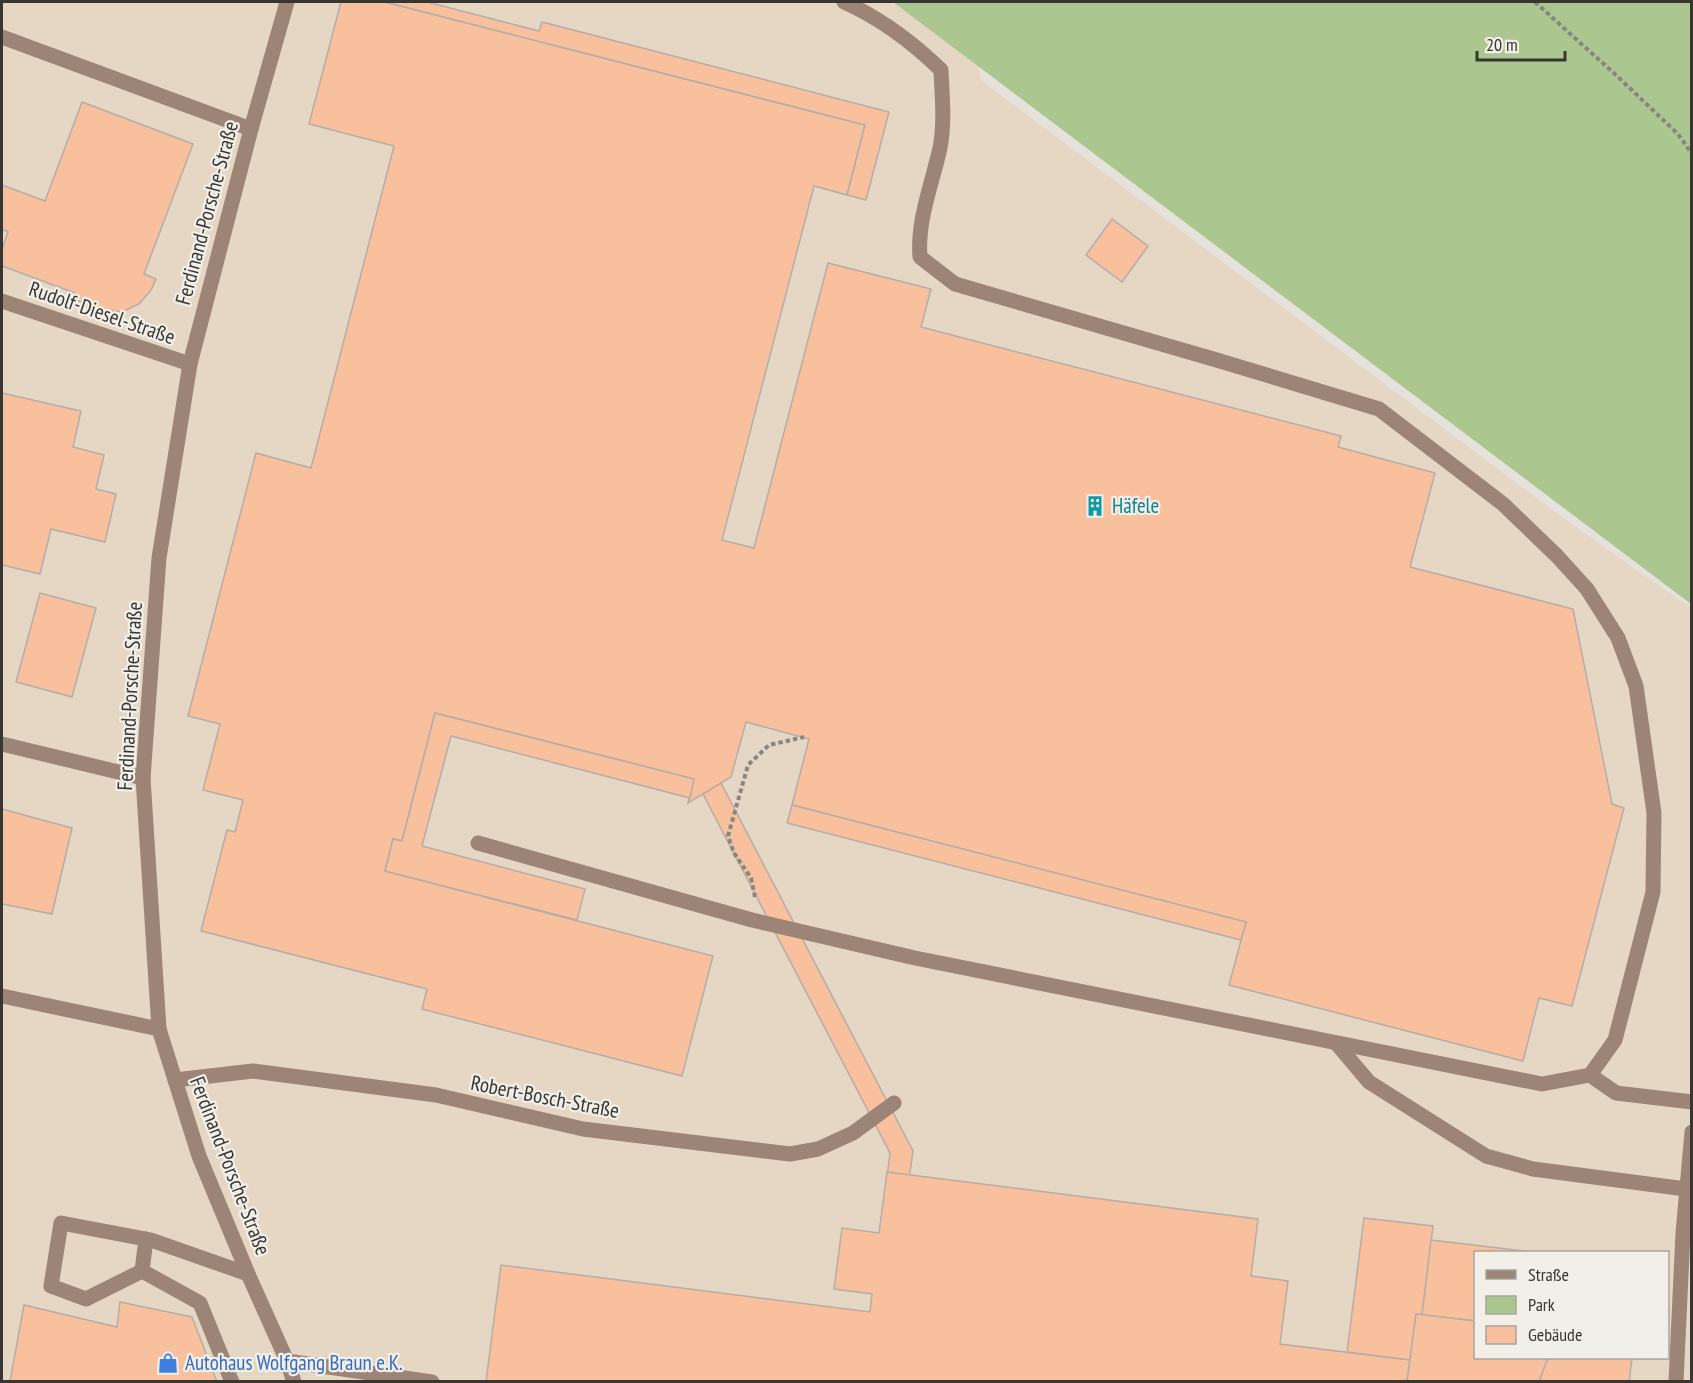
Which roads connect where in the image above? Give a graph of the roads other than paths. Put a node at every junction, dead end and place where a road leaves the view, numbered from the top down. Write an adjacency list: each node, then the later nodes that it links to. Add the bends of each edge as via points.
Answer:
1 (287, 2): 4 (street, Ferdinand-Porsche-Straße)
2 (844, 2): 13 (street, via 866,12 918,48 941,70 940,145 919,237 920,257 955,284 1379,409 1503,504 1587,589 1618,638 1636,686 1654,813 1653,892 1616,1040)
3 (2, 37): 4 (street)
4 (251, 129): 6 (street, Ferdinand-Porsche-Straße)
5 (2, 301): 6 (street, Rudolf-Diesel-Straße)
6 (190, 364): 8 (street, Ferdinand-Porsche-Straße, via 159,558)
7 (2, 744): 8 (street)
8 (143, 778): 11 (street, Ferdinand-Porsche-Straße)
9 (478, 843): 12 (street, via 752,920 915,958)
10 (2, 996): 11 (street)
11 (159, 1029): 14 (street, Ferdinand-Porsche-Straße)
12 (1336, 1042): 13 (street, via 1542,1084); 18 (street, via 1369,1082 1486,1156 1533,1169)
13 (1590, 1075): 15 (street, via 1616,1094)
14 (175, 1080): 16 (street, Robert-Bosch-Straße, via 253,1071 436,1095 583,1129 789,1154 818,1149 853,1133); 22 (street, Ferdinand-Porsche-Straße, via 199,1156)
15 (1692, 1102)
16 (894, 1103)
17 (1692, 1132): 18 (street)
18 (1686, 1189): 19 (street)
19 (1687, 1234): 27 (street)
20 (146, 1239): 21 (street); 21 (street, via 62,1222 51,1286 86,1299); 22 (street)
21 (142, 1271): 24 (street, via 200,1303)
22 (248, 1274): 23 (street, Ferdinand-Porsche-Straße)
23 (287, 1361): 25 (street, Ferdinand-Porsche-Straße); 26 (street)
24 (232, 1382)
25 (294, 1382)
26 (432, 1382)
27 (1676, 1382)

